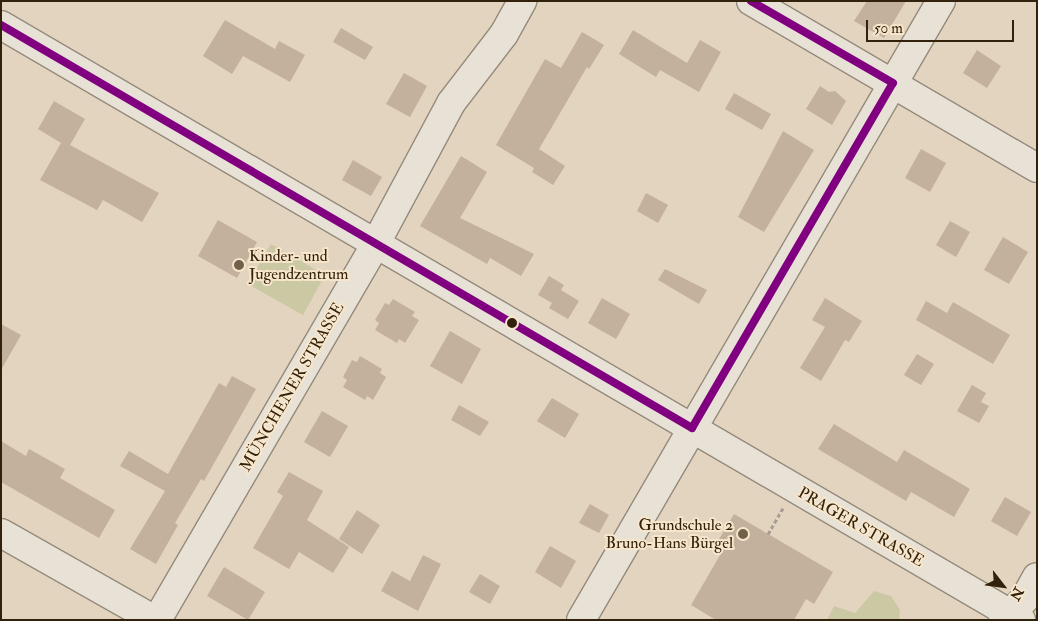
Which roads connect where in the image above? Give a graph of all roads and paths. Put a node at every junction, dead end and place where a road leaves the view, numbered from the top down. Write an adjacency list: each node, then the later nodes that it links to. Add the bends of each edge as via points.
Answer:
1 (522, 1): 7 (street, MÜNCHENER STRASSE, via 504,34 451,104)
2 (751, 1): 5 (street)
3 (941, 1): 5 (street)
4 (1, 25): 7 (street, PRAGER STRASSE)
5 (893, 83): 6 (street); 8 (street)
6 (1037, 168)
7 (376, 242): 8 (street, PRAGER STRASSE); 14 (street, MÜNCHENER STRASSE)
8 (692, 428): 13 (street, PRAGER STRASSE); 15 (street)
9 (781, 511): 11 (path)
10 (1, 533): 14 (street)
11 (768, 534)
12 (1037, 577): 13 (street)
13 (1011, 618)
14 (156, 620)
15 (581, 620)

